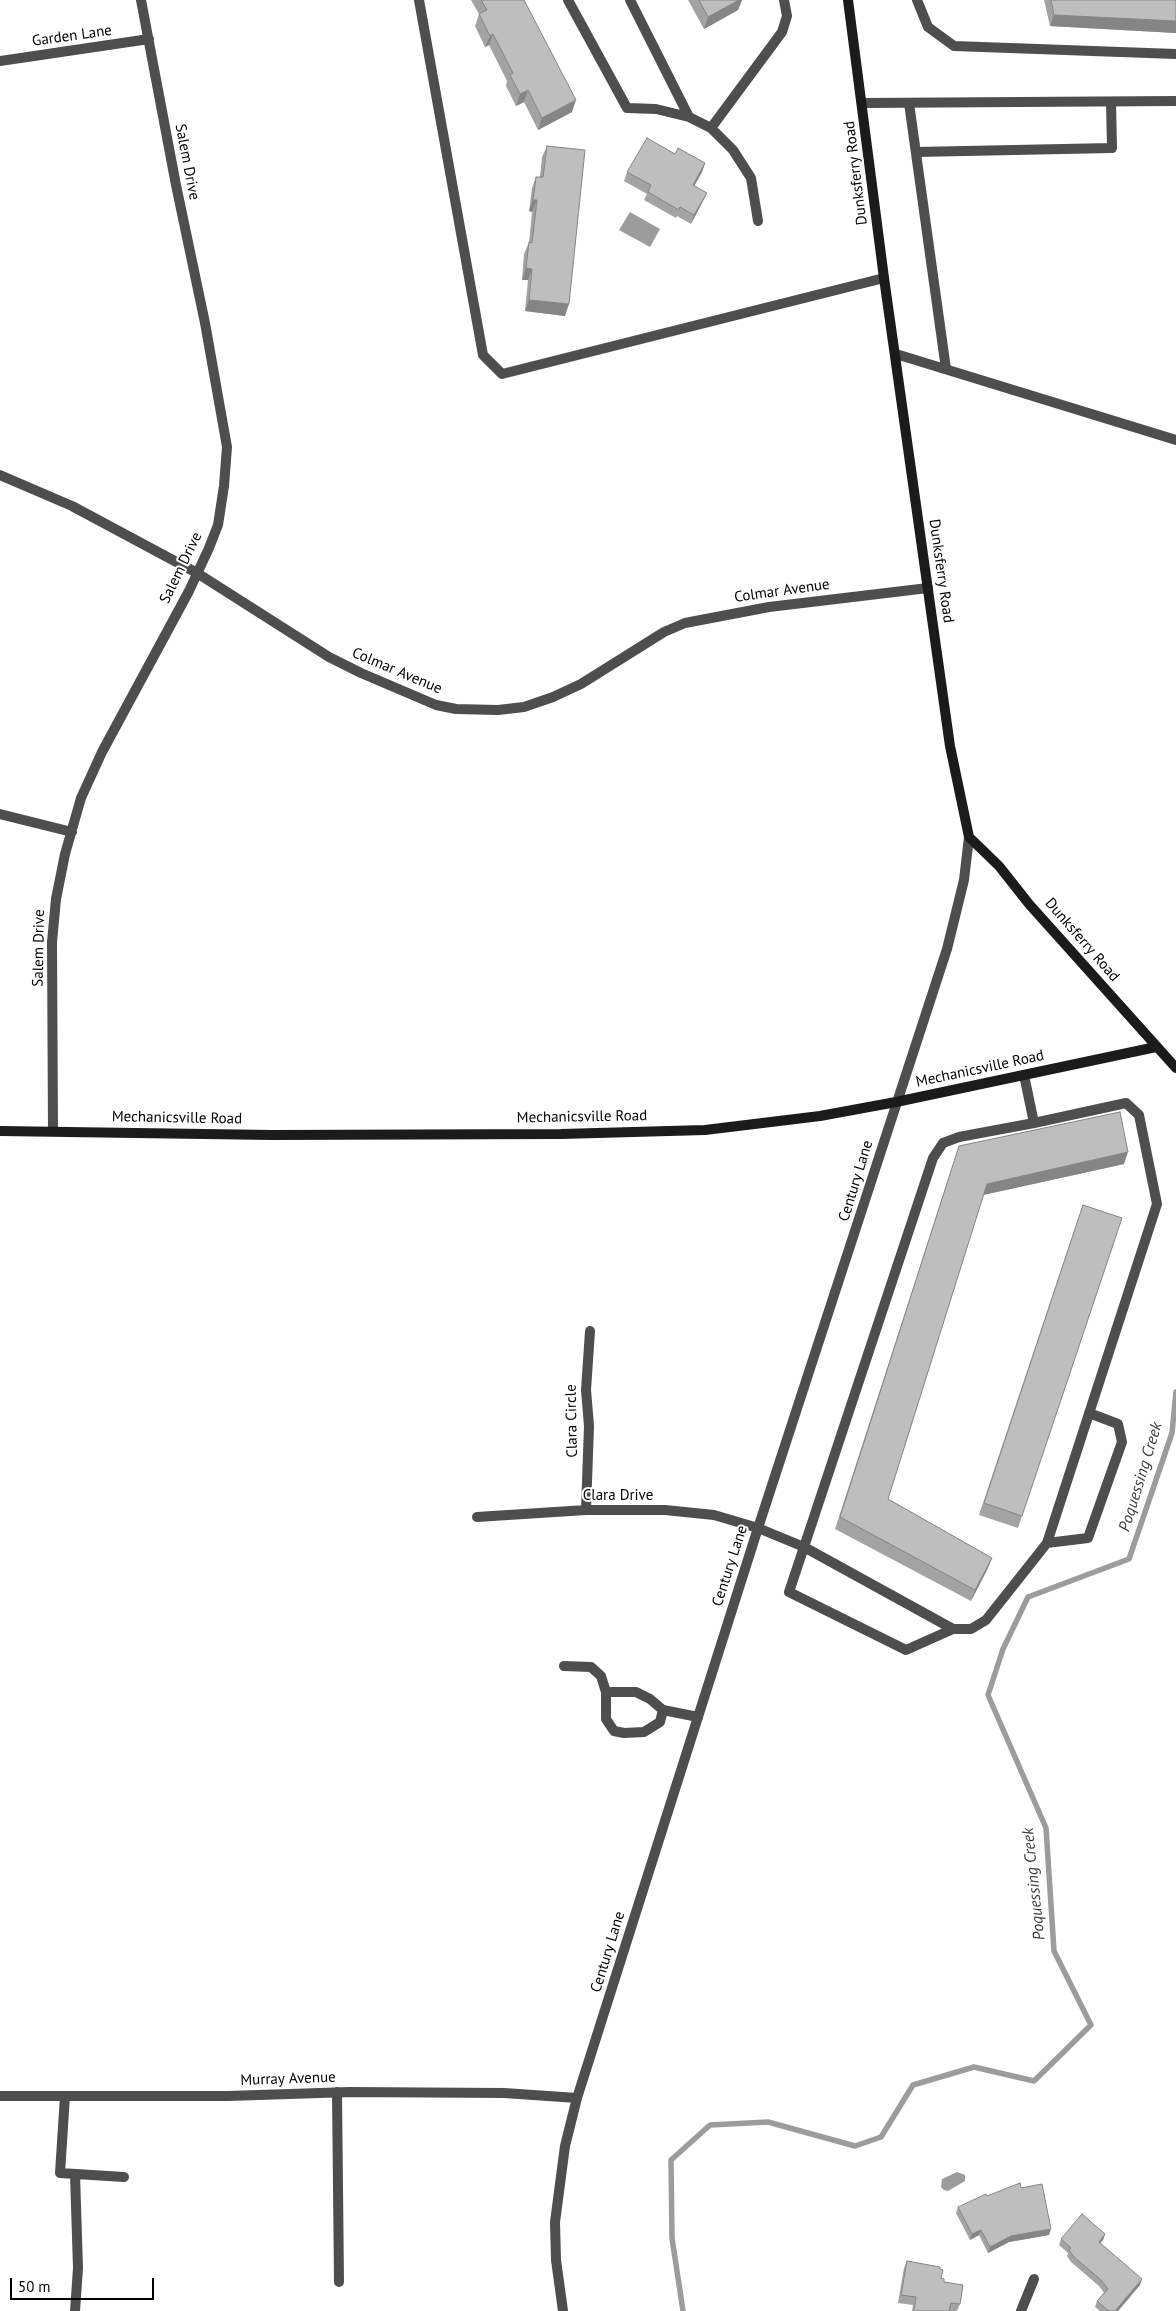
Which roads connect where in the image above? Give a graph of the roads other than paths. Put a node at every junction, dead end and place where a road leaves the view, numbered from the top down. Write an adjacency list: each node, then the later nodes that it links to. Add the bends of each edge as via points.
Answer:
1 (141, 0): 8 (street, Salem Drive)
2 (419, 0): 19 (street, via 483,355 502,374)
3 (568, 0): 15 (street, via 627,108 656,109)
4 (630, 0): 15 (street)
5 (784, 0): 16 (street, via 786,16 782,32)
6 (848, 0): 13 (street, Dunksferry Road)
7 (918, 0): 9 (street, via 928,28 954,46)
8 (149, 40): 10 (street, Garden Lane); 24 (street, Salem Drive, via 227,447 218,525)
9 (1176, 54)
10 (0, 62)
11 (1176, 101): 12 (street)
12 (1111, 102): 14 (street); 17 (street, via 1112,148)
13 (862, 103): 14 (street); 19 (street, Dunksferry Road)
14 (909, 103): 17 (street)
15 (689, 117): 16 (street)
16 (711, 128): 18 (street, via 733,150 751,178)
17 (916, 152): 21 (street)
18 (758, 221)
19 (884, 278): 20 (street, Dunksferry Road)
20 (896, 354): 21 (street); 25 (street, Dunksferry Road)
21 (946, 369): 22 (street)
22 (1176, 440)
23 (0, 475): 24 (street, Colmar Avenue, via 72,506)
24 (198, 573): 25 (street, Colmar Avenue, via 330,657 377,681 436,705 498,710 524,707 581,684 664,632 685,623 769,607); 27 (street, Salem Drive, via 102,752 81,798)
25 (928, 588): 28 (street, Dunksferry Road, via 950,746)
26 (0, 814): 27 (street)
27 (72, 832): 35 (street, Salem Drive, via 56,899 52,942)
28 (969, 836): 29 (street, Dunksferry Road, via 999,866); 32 (street, Century Lane, via 964,880 947,949)
29 (1156, 1047): 30 (street, Dunksferry Road); 31 (street, Mechanicsville Road)
30 (1175, 1067)
31 (1024, 1076): 32 (street, Mechanicsville Road); 33 (street)
32 (896, 1102): 35 (street, Mechanicsville Road, via 820,1116 705,1130 299,1135); 40 (street, Century Lane)
33 (1034, 1123): 37 (street, via 1126,1103 1139,1115 1157,1204); 42 (street, via 959,1136 943,1143 933,1158)
34 (0, 1131): 35 (street, Mechanicsville Road)
35 (53, 1131)
36 (590, 1331): 38 (street, Clara Circle, via 586,1390 589,1426)
37 (1089, 1414): 41 (street); 41 (street, via 1118,1424 1122,1442 1088,1538)
38 (586, 1510): 39 (street, Clara Drive); 40 (street, Clara Drive, via 665,1510 714,1515)
39 (477, 1517)
40 (758, 1528): 42 (street, Clara Drive); 47 (street, Century Lane)
41 (1047, 1543): 43 (street, via 986,1620 971,1629)
42 (804, 1547): 43 (street, Clara Drive); 43 (street, via 789,1592 906,1650)
43 (954, 1629)
44 (564, 1666): 45 (street, via 591,1667 601,1676)
45 (606, 1692): 46 (street, via 636,1692); 46 (street, via 606,1719 614,1731 644,1732 660,1722)
46 (663, 1710): 47 (street)
47 (698, 1717): 51 (street, Century Lane)
48 (337, 2092): 50 (street, Murray Avenue); 51 (street, Murray Avenue, via 504,2093); 55 (street)
49 (0, 2096): 50 (street, Murray Avenue)
50 (65, 2096): 52 (street, via 60,2173)
51 (577, 2098): 57 (street, Century Lane, via 565,2146 555,2222)
52 (75, 2174): 53 (street); 56 (street, via 78,2268)
53 (124, 2177)
54 (1034, 2279): 58 (street)
55 (339, 2282)
56 (75, 2311)
57 (563, 2311)
58 (1021, 2311)

